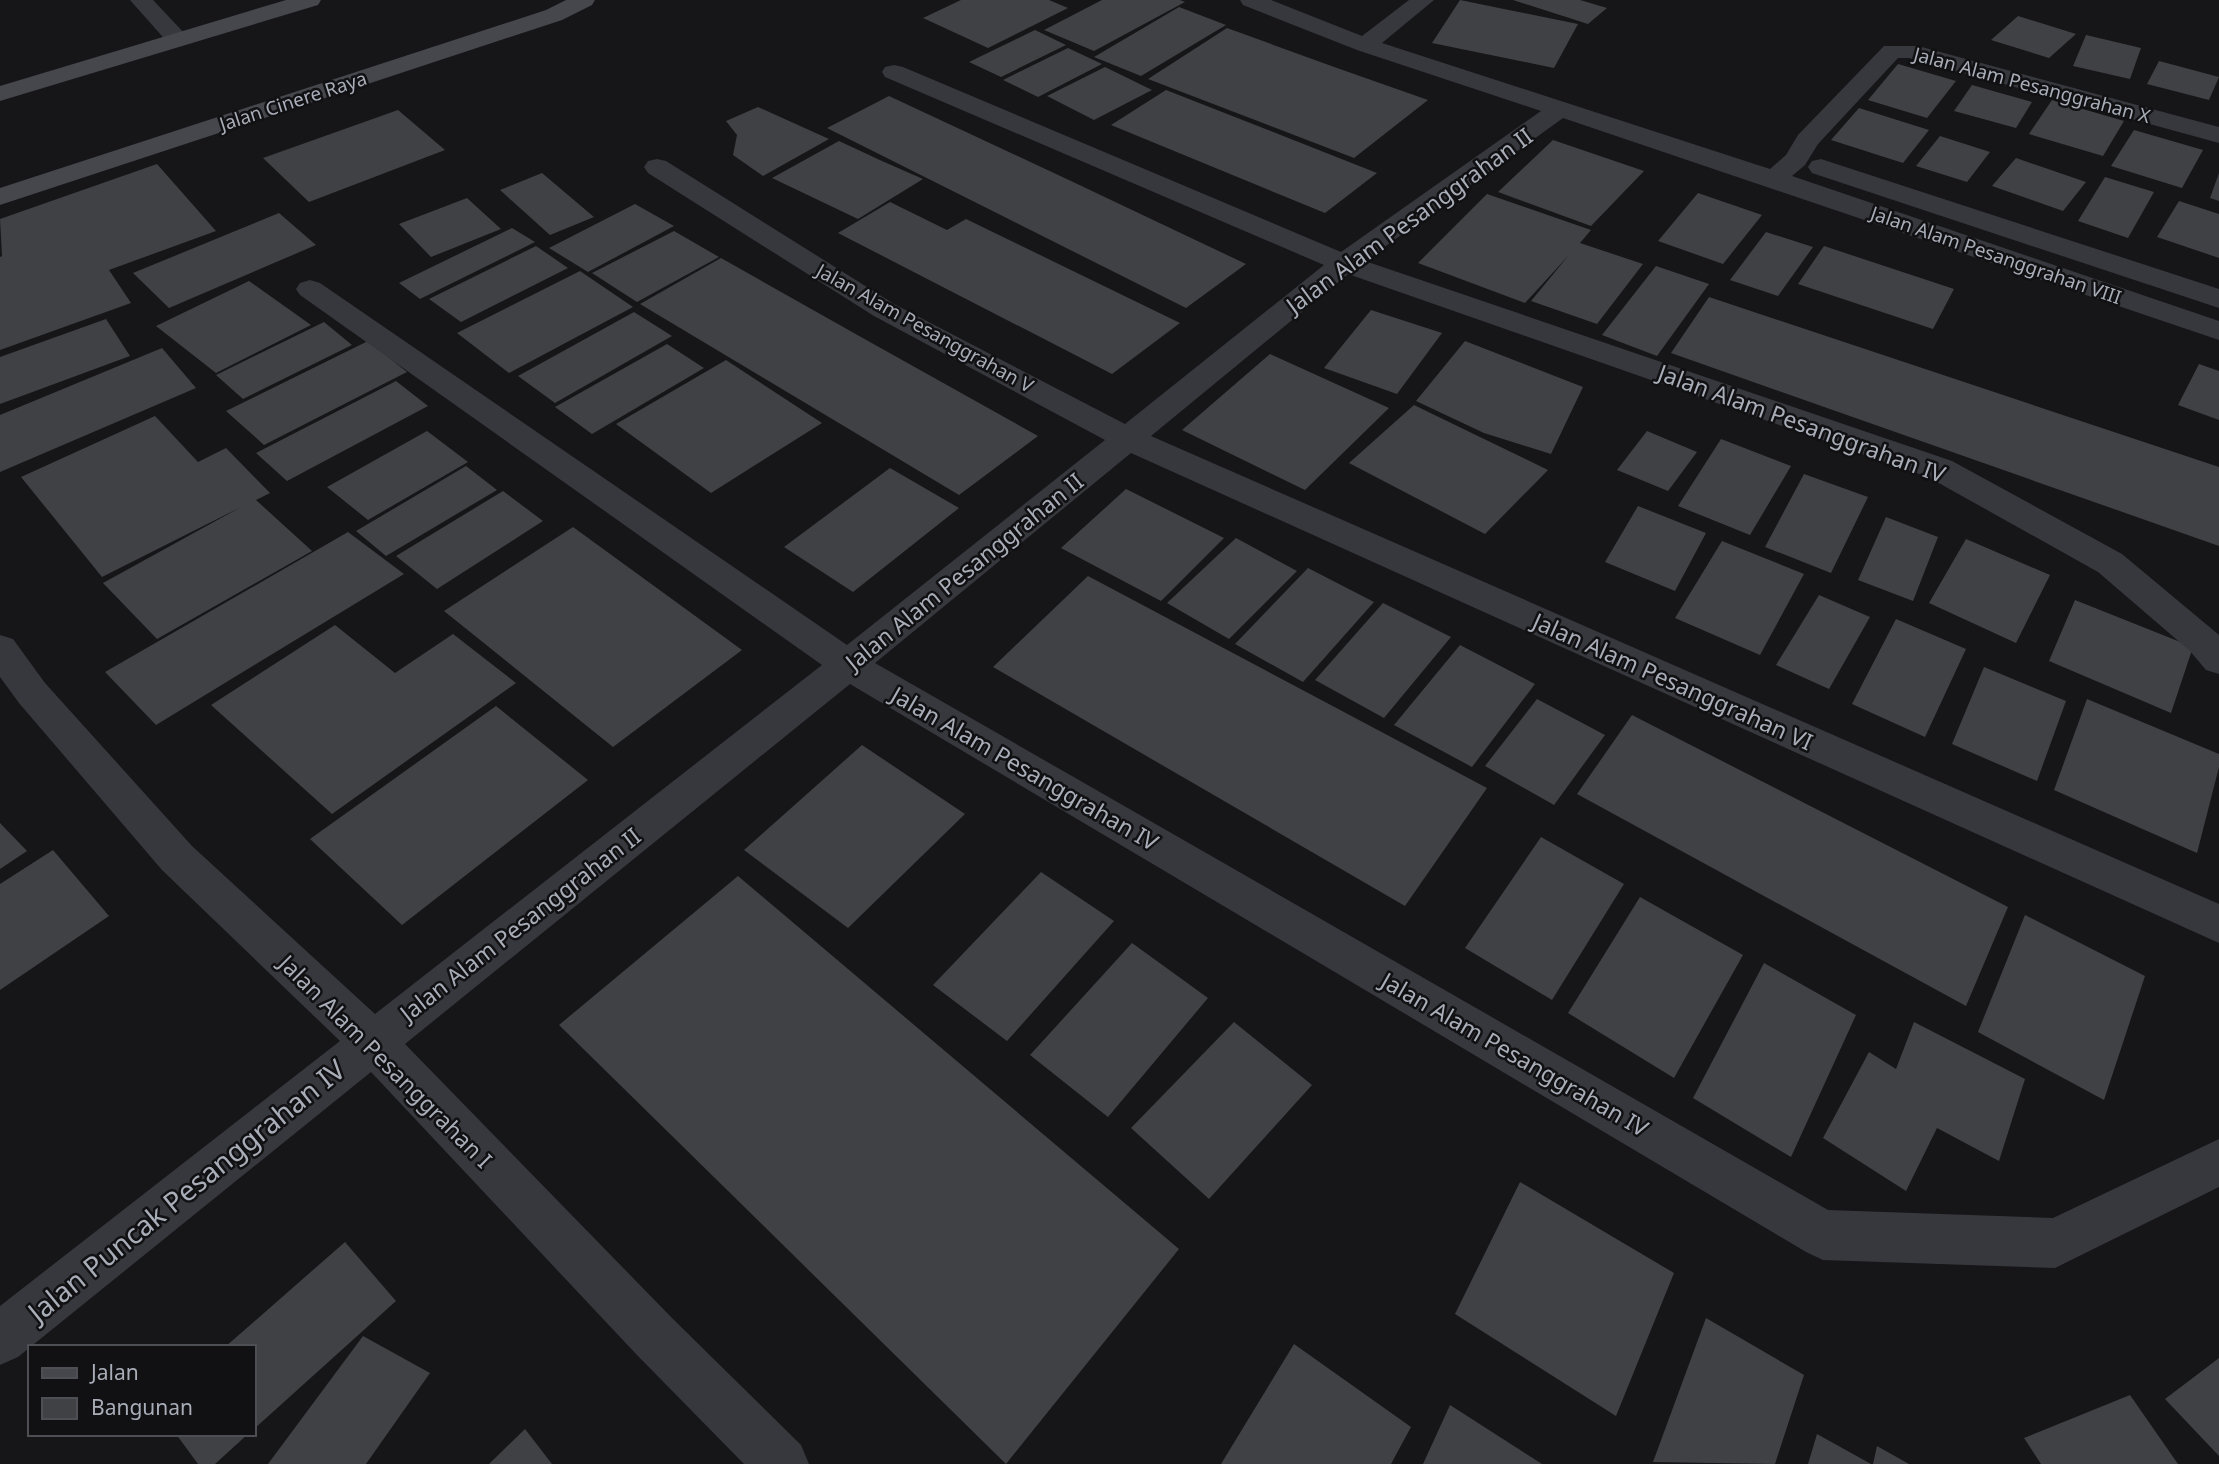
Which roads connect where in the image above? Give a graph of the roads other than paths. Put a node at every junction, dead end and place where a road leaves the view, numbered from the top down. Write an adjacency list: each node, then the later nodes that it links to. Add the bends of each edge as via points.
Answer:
1 (141, 0): 7 (lane)
2 (310, 0): 7 (main road)
3 (571, 0): 16 (main road, Jalan Cinere Raya, via 539,4)
4 (584, 0): 17 (main road, Jalan Cinere Raya, via 554,15)
5 (1251, 0): 8 (street, Jalan Alam Pesanggrahan VIII)
6 (1423, 0): 8 (street)
7 (177, 39): 10 (main road)
8 (1365, 45): 11 (street, Jalan Alam Pesanggrahan VIII)
9 (894, 72): 18 (street, Jalan Alam Pesanggrahan IV)
10 (0, 94)
11 (1561, 108): 15 (street, Jalan Alam Pesanggrahan VIII); 18 (street, Jalan Alam Pesanggrahan II)
12 (2219, 135): 13 (street, Jalan Alam Pesanggrahan X, via 1898,50 1892,51 1807,140)
13 (1796, 159): 15 (street, Jalan Alam Pesanggrahan X); 20 (street, Jalan Alam Pesanggrahan VIII)
14 (656, 167): 22 (street, Jalan Alam Pesanggrahan V, via 884,310)
15 (1774, 179): 21 (street, Jalan Alam Pesanggrahan VIII)
16 (0, 181)
17 (0, 197)
18 (1344, 264): 22 (street, Jalan Alam Pesanggrahan II); 24 (street, Jalan Alam Pesanggrahan IV, via 1940,469 2110,563)
19 (310, 289): 25 (street, Jalan Alam Pesanggrahan IV)
20 (2219, 299)
21 (2219, 331)
22 (1126, 438): 25 (street, Jalan Alam Pesanggrahan II); 26 (street, Jalan Alam Pesanggrahan VI)
23 (0, 649): 27 (street, Jalan Alam Pesanggrahan I, via 32,693 177,858)
24 (2219, 660)
25 (848, 665): 27 (street, Jalan Alam Pesanggrahan II); 28 (street, Jalan Alam Pesanggrahan IV, via 1823,1235 2055,1243)
26 (2219, 924)
27 (372, 1041): 29 (street, Jalan Puncak Pesanggrahan IV); 30 (street, Jalan Alam Pesanggrahan I)
28 (2219, 1162)
29 (0, 1339)
30 (782, 1464)

